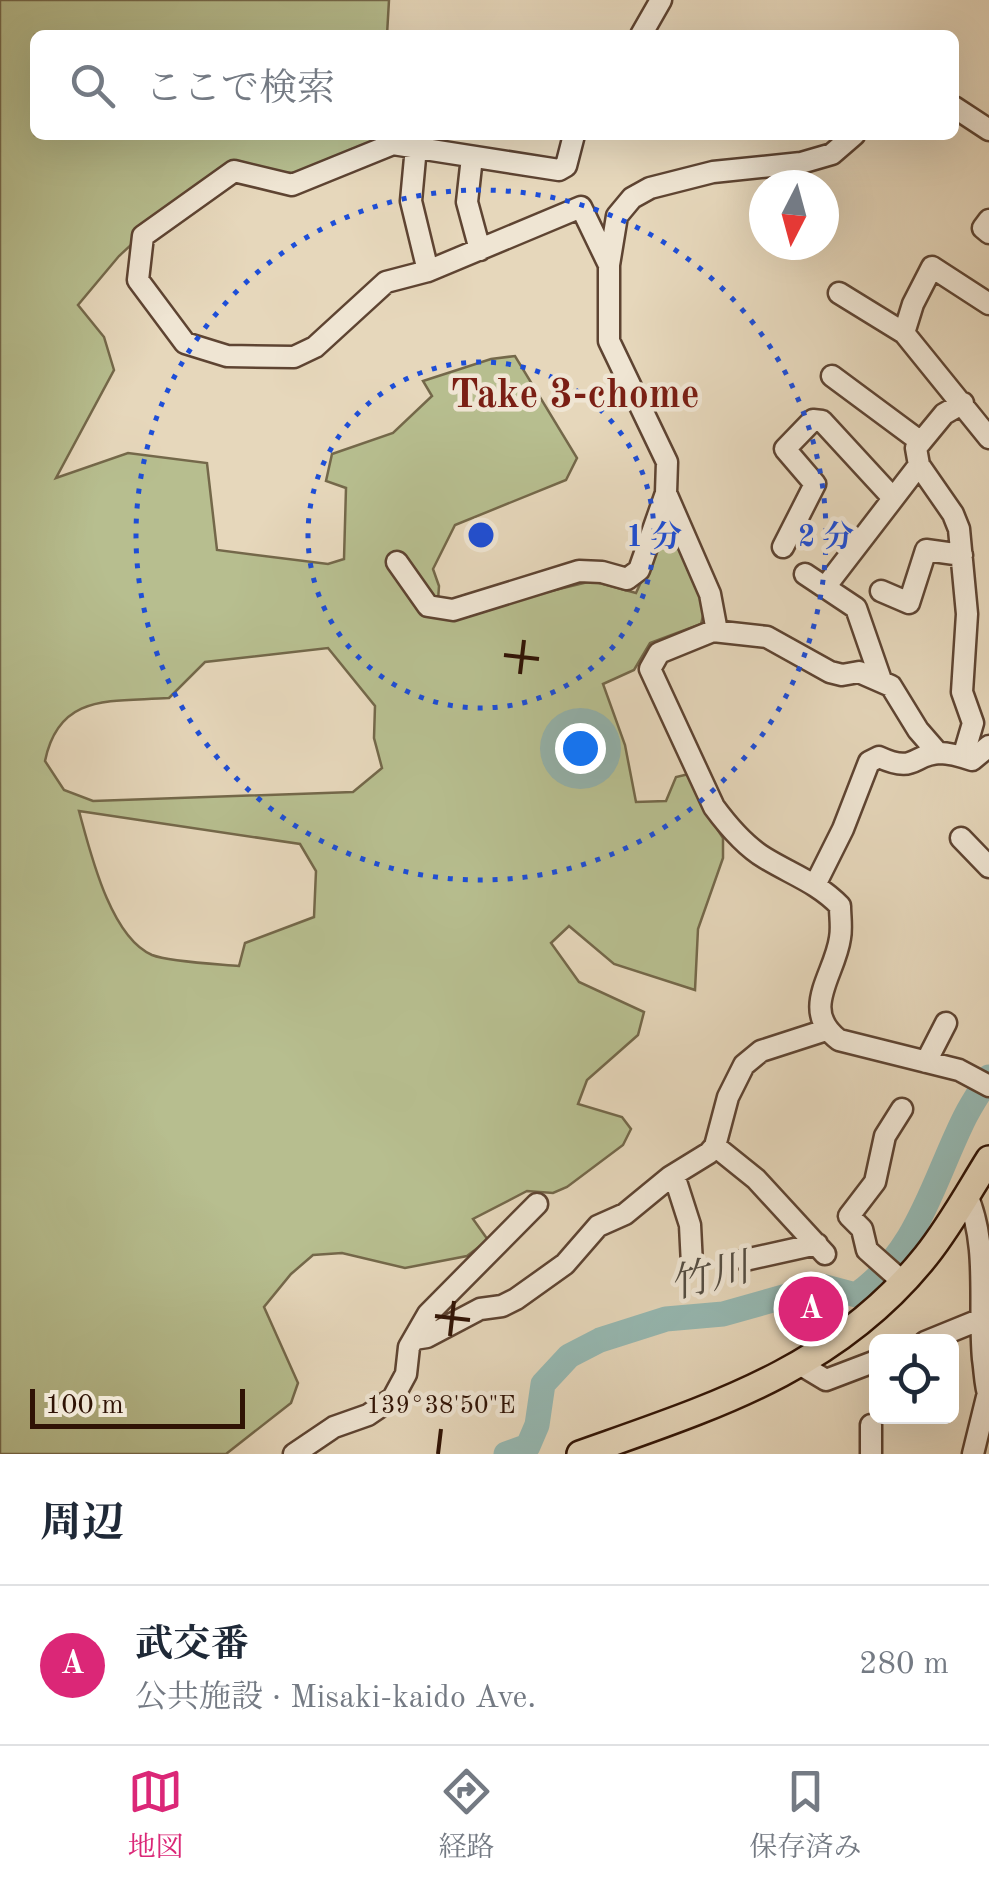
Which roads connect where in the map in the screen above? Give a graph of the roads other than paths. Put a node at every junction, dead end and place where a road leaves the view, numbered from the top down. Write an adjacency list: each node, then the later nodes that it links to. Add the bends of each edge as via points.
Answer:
1 (661, 0): 2 (street)
2 (644, 30)
3 (959, 111): 4 (street)
4 (988, 132)
5 (573, 140): 8 (street, via 559,170)
6 (848, 140): 12 (street, via 832,154 801,163 713,172 650,188 617,216)
7 (416, 147): 8 (street); 13 (street, via 411,201); 13 (street, via 392,144 292,185 234,171 143,236 138,280 185,343 226,356 294,357 316,347 386,282)
8 (472, 157): 11 (street, via 467,202)
9 (989, 220): 10 (street, via 982,228)
10 (989, 232)
11 (480, 250): 12 (street, via 581,207); 13 (street)
12 (608, 266): 22 (street, via 609,341 668,462)
13 (428, 271)
14 (839, 293): 16 (street)
15 (989, 304): 16 (street, via 932,267)
16 (904, 333): 18 (street)
17 (832, 376): 20 (street)
18 (963, 403): 19 (street); 20 (street)
19 (989, 438)
20 (921, 442): 21 (street)
21 (919, 465): 23 (street); 25 (street, via 953,514)
22 (666, 494): 26 (street, via 639,570 627,579 579,571 453,610 428,606); 30 (street, via 710,594)
23 (892, 497): 24 (street, via 822,421 813,420 785,450 815,484); 28 (street)
24 (784, 547)
25 (962, 555): 29 (street, via 926,550 909,603); 34 (street, via 962,692 972,722)
26 (397, 562)
27 (805, 574): 28 (street)
28 (826, 586): 31 (street, via 860,614)
29 (880, 591)
30 (713, 631): 31 (street, via 767,637 830,672); 37 (street, via 658,654 650,669 727,824 762,857)
31 (881, 680): 33 (street)
32 (989, 746): 34 (street, via 972,760)
33 (938, 752): 34 (street); 37 (street, via 912,765 879,757 869,762)
34 (962, 757)
35 (961, 838): 36 (street)
36 (989, 867)
37 (815, 884): 39 (street, via 840,906 840,938 821,996)
38 (946, 1022): 40 (street)
39 (826, 1030): 40 (street, via 839,1040); 43 (street, via 760,1051 744,1065)
40 (926, 1062): 41 (street)
41 (989, 1086)
42 (902, 1109): 51 (street, via 885,1136 875,1182 849,1216 862,1229 866,1250)
43 (714, 1146): 45 (street); 49 (street, via 756,1178 821,1249)
44 (989, 1159): 46 (main road)
45 (674, 1175): 50 (street, via 690,1225); 54 (street, via 626,1214 598,1226 565,1264 516,1300)
46 (966, 1195): 48 (street); 51 (main road)
47 (537, 1204): 54 (street, via 428,1314)
48 (985, 1250): 52 (street)
49 (745, 1260)
50 (692, 1265)
51 (903, 1282): 56 (main road, via 843,1338)
52 (979, 1320): 53 (street); 57 (street)
53 (945, 1334)
54 (414, 1339): 59 (street, via 393,1398)
55 (869, 1363): 56 (street, via 826,1380)
56 (801, 1366): 60 (main road, via 733,1400)
57 (988, 1397): 62 (street)
58 (871, 1425): 61 (street)
59 (294, 1454)
60 (580, 1454)
61 (871, 1454)
62 (973, 1454)

